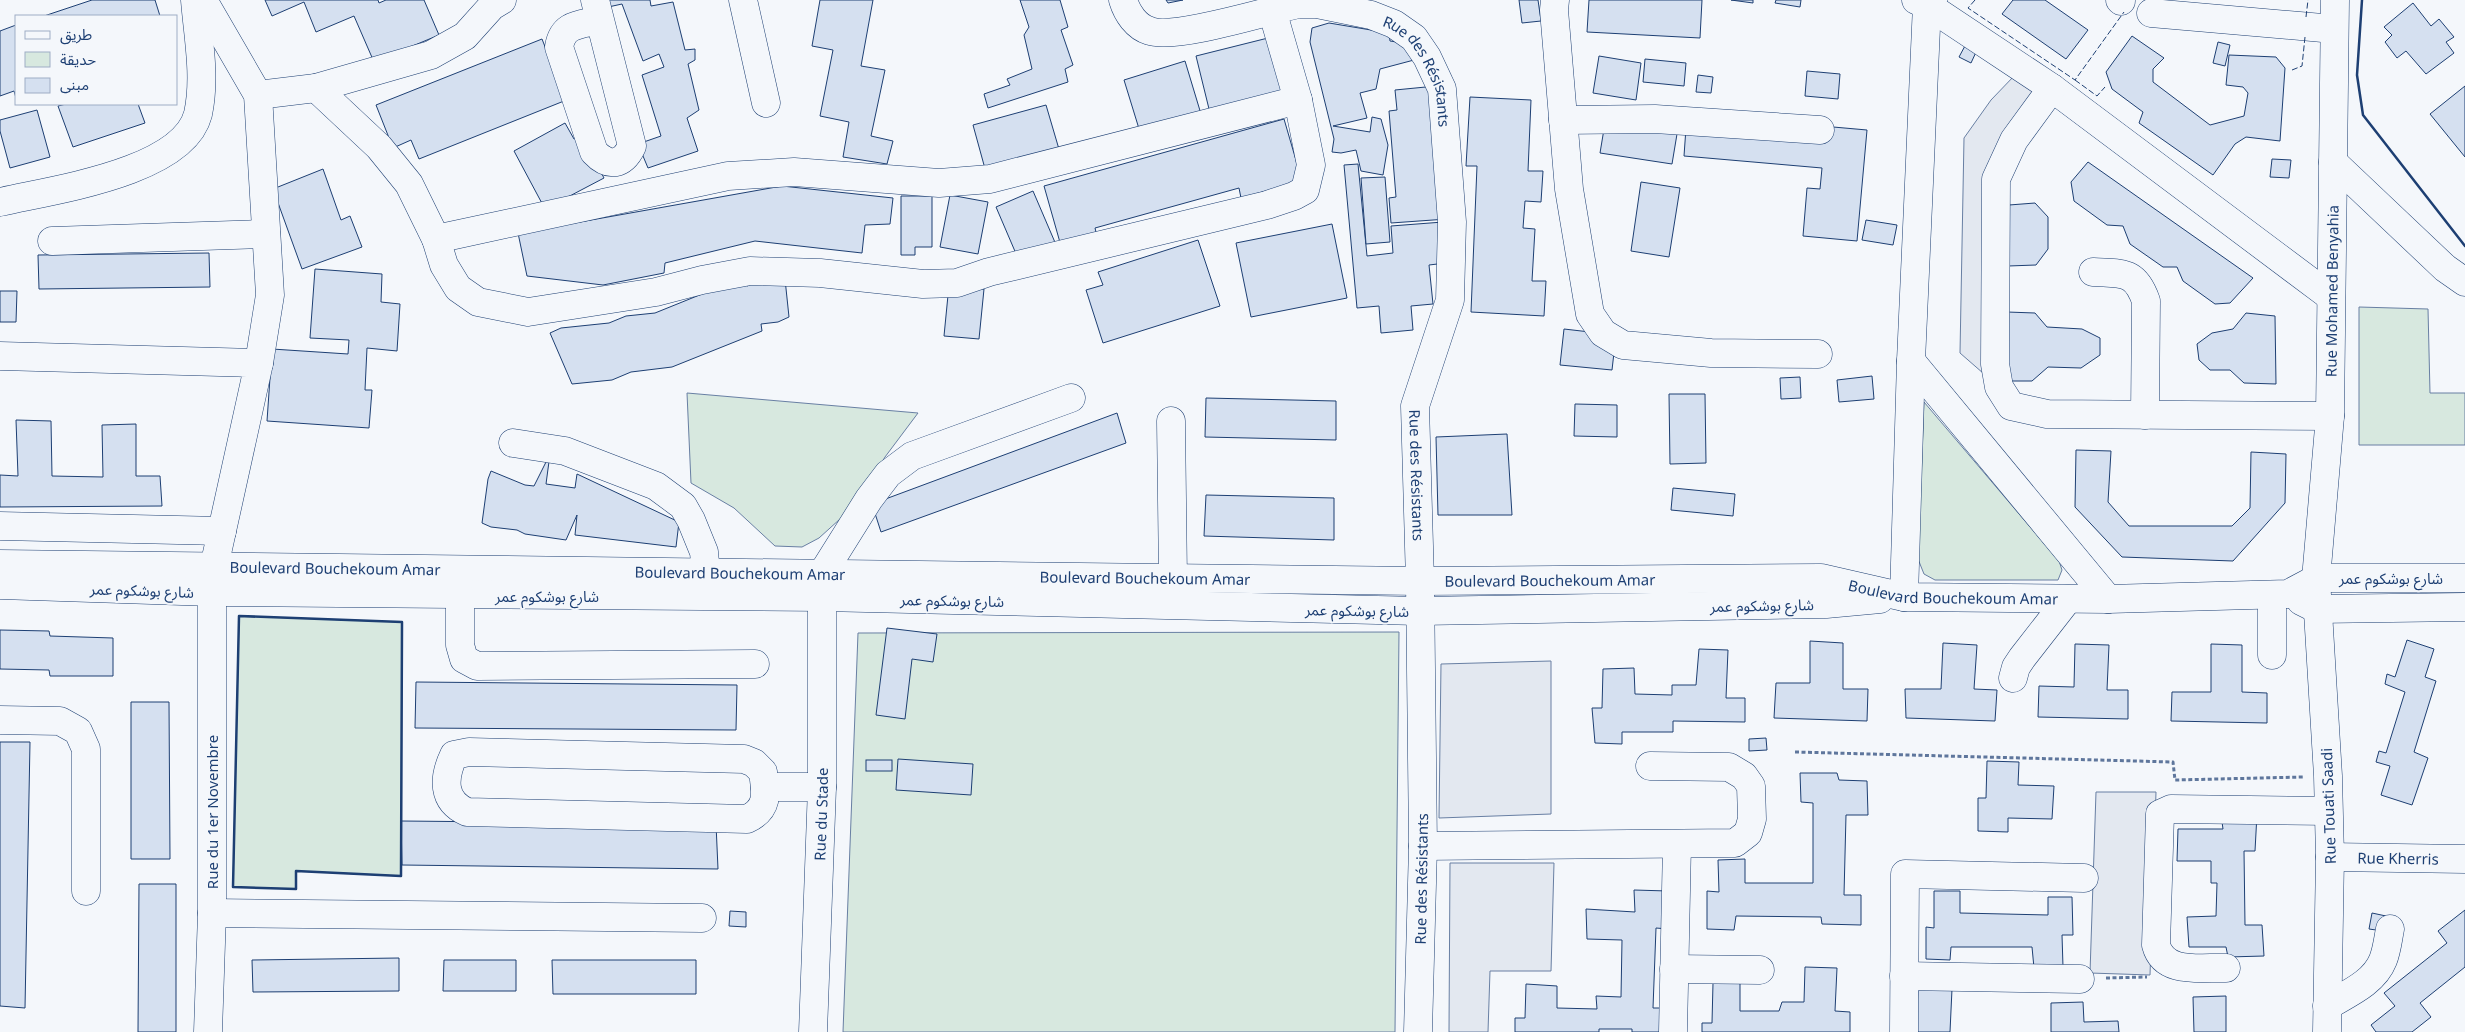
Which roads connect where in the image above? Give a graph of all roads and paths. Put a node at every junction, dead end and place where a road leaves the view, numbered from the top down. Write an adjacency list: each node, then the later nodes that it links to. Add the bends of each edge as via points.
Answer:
1 (195, 0): 21 (street, via 202,82 197,116 181,142 154,160 124,173)
2 (203, 0): 15 (street)
3 (502, 0): 13 (street, via 492,6 465,36 431,55)
4 (743, 0): 17 (street)
5 (1123, 0): 10 (street, Rue des Résistants, via 1134,21 1150,31 1172,34)
6 (1555, 0): 18 (street)
7 (2335, 0): 12 (street, Rue Mohamed Benyahia)
8 (1925, 2): 14 (street); 30 (street)
9 (597, 10): 9 (street, via 567,28 560,37 559,47 594,152 608,162 619,161 632,146)
10 (1272, 10): 16 (street); 45 (street, Rue des Résistants, via 1298,4 1317,4 1371,15 1394,24 1414,38 1427,56 1442,89 1452,222 1450,300 1415,406)
11 (2151, 13): 12 (street)
12 (2334, 29): 20 (street, Rue Mohamed Benyahia)
13 (316, 88): 15 (street); 23 (street, via 379,147 409,184)
14 (2052, 88): 27 (street); 33 (street, via 2014,140 1996,179 1995,364 1999,387 2011,406 2047,414)
15 (258, 95): 22 (street, Rue du 1er Novembre)
16 (1298, 100): 23 (street, via 990,179 939,183 794,172 728,176); 23 (street, via 1311,165 1304,190 1294,196 989,272 957,283 924,284 820,274 750,272 656,292 528,312 478,302 458,288 444,265)
17 (766, 103)
18 (1563, 120): 19 (street, via 1655,119); 28 (street, via 1569,189 1590,314 1603,332 1623,345 1711,353)
19 (1820, 130)
20 (2333, 162): 26 (street, via 2432,256); 27 (street, Rue Mohamed Benyahia)
21 (0, 202)
22 (266, 234): 24 (street); 31 (street, Rue du 1er Novembre, via 270,295)
23 (436, 239)
24 (52, 241)
25 (2093, 272): 33 (street, via 2129,275 2140,284 2146,301)
26 (2465, 282)
27 (2331, 297): 34 (street, Rue Mohamed Benyahia)
28 (1818, 354)
29 (0, 356): 31 (street)
30 (1911, 361): 50 (street); 52 (street)
31 (260, 362): 38 (street, Rue du 1er Novembre)
32 (1071, 398): 47 (street, via 912,456 888,474 869,499)
33 (2145, 415): 34 (street)
34 (2330, 416): 44 (street, Rue Mohamed Benyahia)
35 (1171, 421): 43 (street)
36 (514, 443): 40 (street, via 565,451 656,486 683,506 691,520 704,552)
37 (0, 526): 38 (street)
38 (222, 532): 42 (street, Rue du 1er Novembre)
39 (0, 564): 42 (street, Boulevard Bouchekoum Amar)
40 (706, 574): 42 (street, Boulevard Bouchekoum Amar); 47 (street, Boulevard Bouchekoum Amar)
41 (2465, 578): 44 (street, شارع بوشكوم عمر)
42 (213, 579): 46 (street, شارع بوشكوم عمر); 49 (street, شارع بوشكوم عمر); 72 (street, Rue du 1er Novembre)
43 (1173, 579): 45 (street, Boulevard Bouchekoum Amar); 47 (street, Boulevard Bouchekoum Amar)
44 (2316, 580): 48 (street); 54 (street, Rue Touati Saadi)
45 (1420, 581): 50 (street, Boulevard Bouchekoum Amar, via 1822,578); 55 (street, Rue des Résistants)
46 (0, 585)
47 (822, 586): 49 (street, شارع بوشكوم عمر); 55 (street, شارع بوشكوم عمر); 64 (street, Rue du Stade)
48 (2280, 595): 52 (street, Boulevard Bouchekoum Amar); 54 (street); 56 (street)
49 (460, 596): 57 (street, via 460,645 464,659 477,666)
50 (1904, 597): 51 (street, Boulevard Bouchekoum Amar); 55 (street, شارع بوشكوم عمر, via 1826,604)
51 (2068, 599): 52 (street, Boulevard Bouchekoum Amar); 58 (street, via 2022,658)
52 (2108, 599)
53 (2465, 607): 54 (street)
54 (2317, 608): 62 (street, Rue Touati Saadi)
55 (1420, 611): 67 (street, Rue des Résistants)
56 (2272, 655)
57 (755, 664)
58 (2014, 678)
59 (0, 720): 71 (street, via 60,721 78,731 86,749)
60 (1795, 752): 62 (path, via 2174,762 2175,780)
61 (1650, 766): 66 (street, via 1729,767 1744,776 1751,786 1748,833 1735,843)
62 (2328, 776): 65 (street, Rue Touati Saadi)
63 (765, 787): 63 (street, via 764,803 757,814 747,820 467,812 456,807 448,797 448,768 454,755 469,752 744,759 763,772); 64 (street)
64 (822, 787): 83 (street, Rue du Stade)
65 (2328, 811): 68 (street, Rue Touati Saadi); 75 (street, via 2171,809 2160,814 2156,945 2158,954)
66 (1677, 844): 67 (street); 77 (street)
67 (1422, 846): 84 (street, Rue des Résistants)
68 (2330, 857): 69 (street, Rue Kherris); 81 (street, Rue Touati Saadi)
69 (2465, 858)
70 (2084, 878): 79 (street, via 1905,874)
71 (86, 891)
72 (212, 912): 73 (street); 82 (street, Rue du 1er Novembre)
73 (702, 918)
74 (2390, 929): 81 (street, via 2383,960 2376,974)
75 (2173, 966): 76 (street); 80 (path, via 2155,977)
76 (2226, 968)
77 (1674, 969): 78 (street); 85 (street)
78 (1760, 970)
79 (1904, 976): 80 (street); 86 (street)
80 (2080, 979)
81 (2327, 1019)
82 (208, 1032)
83 (813, 1032)
84 (1418, 1032)
85 (1673, 1032)
86 (1904, 1032)

